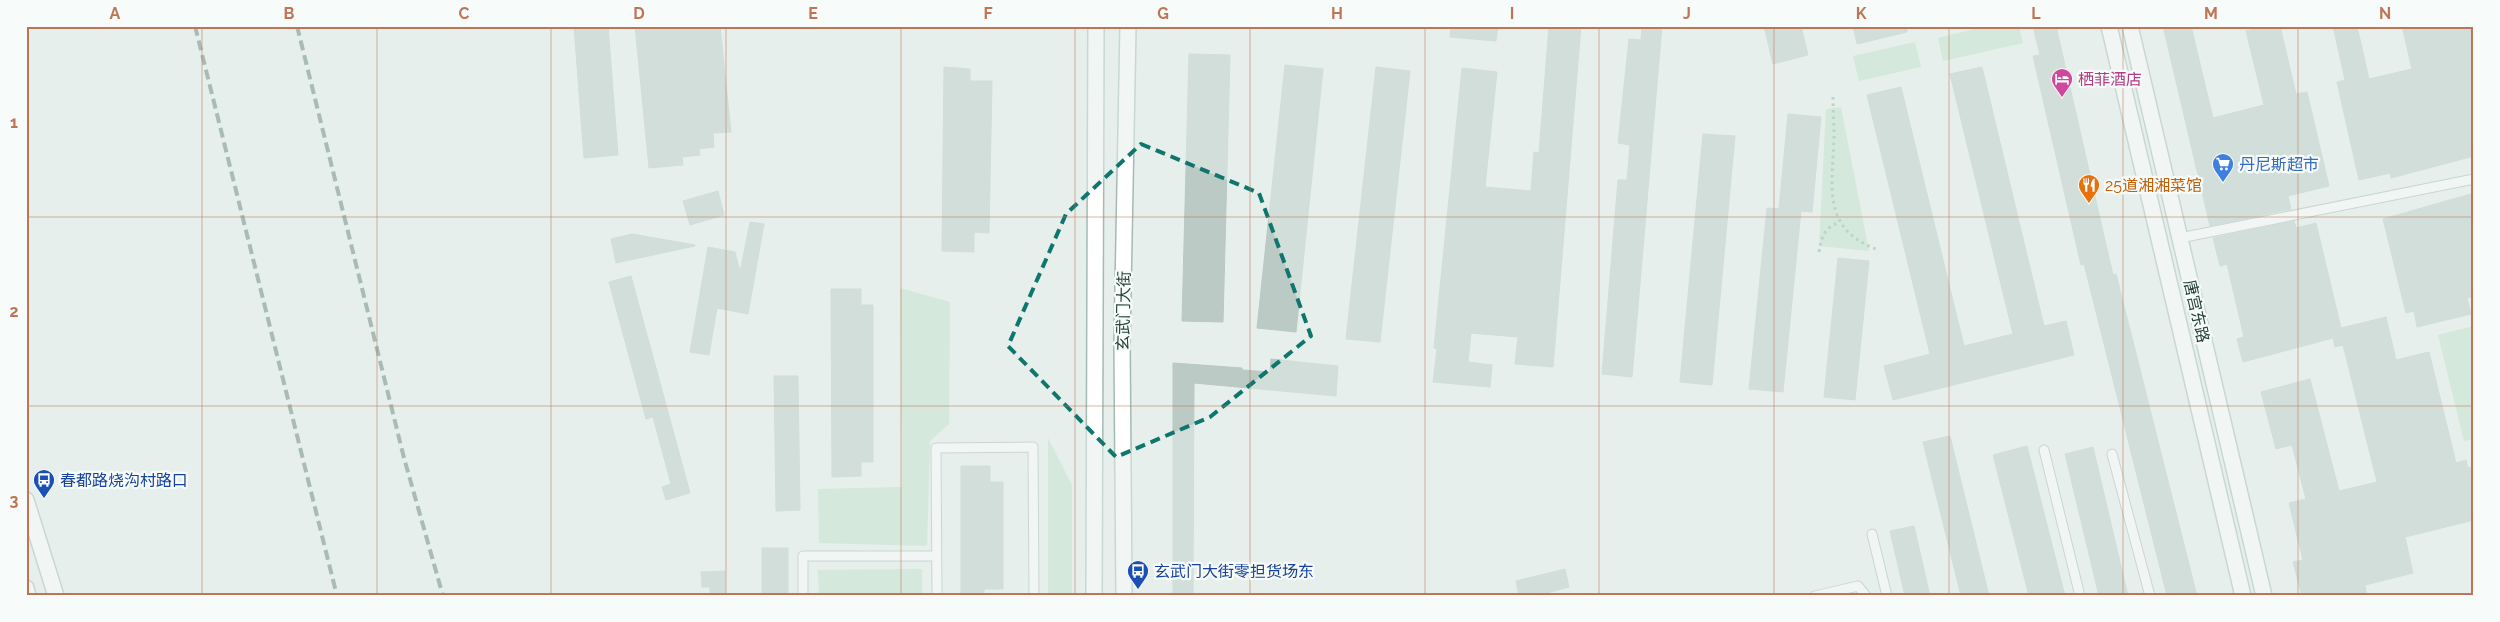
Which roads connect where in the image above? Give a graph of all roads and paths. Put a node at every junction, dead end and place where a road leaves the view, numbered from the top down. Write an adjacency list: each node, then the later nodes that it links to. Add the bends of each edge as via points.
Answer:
1 (1096, 26): 22 (main road, 玄武门大街)
2 (1128, 26): 23 (main road, 玄武门大街, via 1122,343)
3 (2109, 26): 29 (main road, 唐宫东路)
4 (2130, 26): 8 (main road, 唐宫东路)
5 (1833, 97): 7 (path, via 1831,192)
6 (2474, 179): 8 (lane)
7 (1840, 222): 9 (path, via 1847,233); 10 (path, via 1823,233)
8 (2180, 238): 30 (main road, 唐宫东路)
9 (1876, 249)
10 (1819, 252)
11 (2044, 450): 27 (lane)
12 (2112, 454): 28 (lane)
13 (26, 500): 18 (main road)
14 (1872, 534): 26 (lane)
15 (936, 556): 19 (lane, via 803,556); 20 (lane); 21 (lane, via 936,448 1033,447)
16 (26, 588): 17 (main road)
17 (28, 596)
18 (56, 596)
19 (803, 596)
20 (937, 596)
21 (1034, 596)
22 (1094, 596)
23 (1124, 596)
24 (1815, 596): 25 (lane, via 1858,586)
25 (1866, 596)
26 (1887, 596)
27 (2080, 596)
28 (2150, 596)
29 (2243, 596)
30 (2264, 596)

